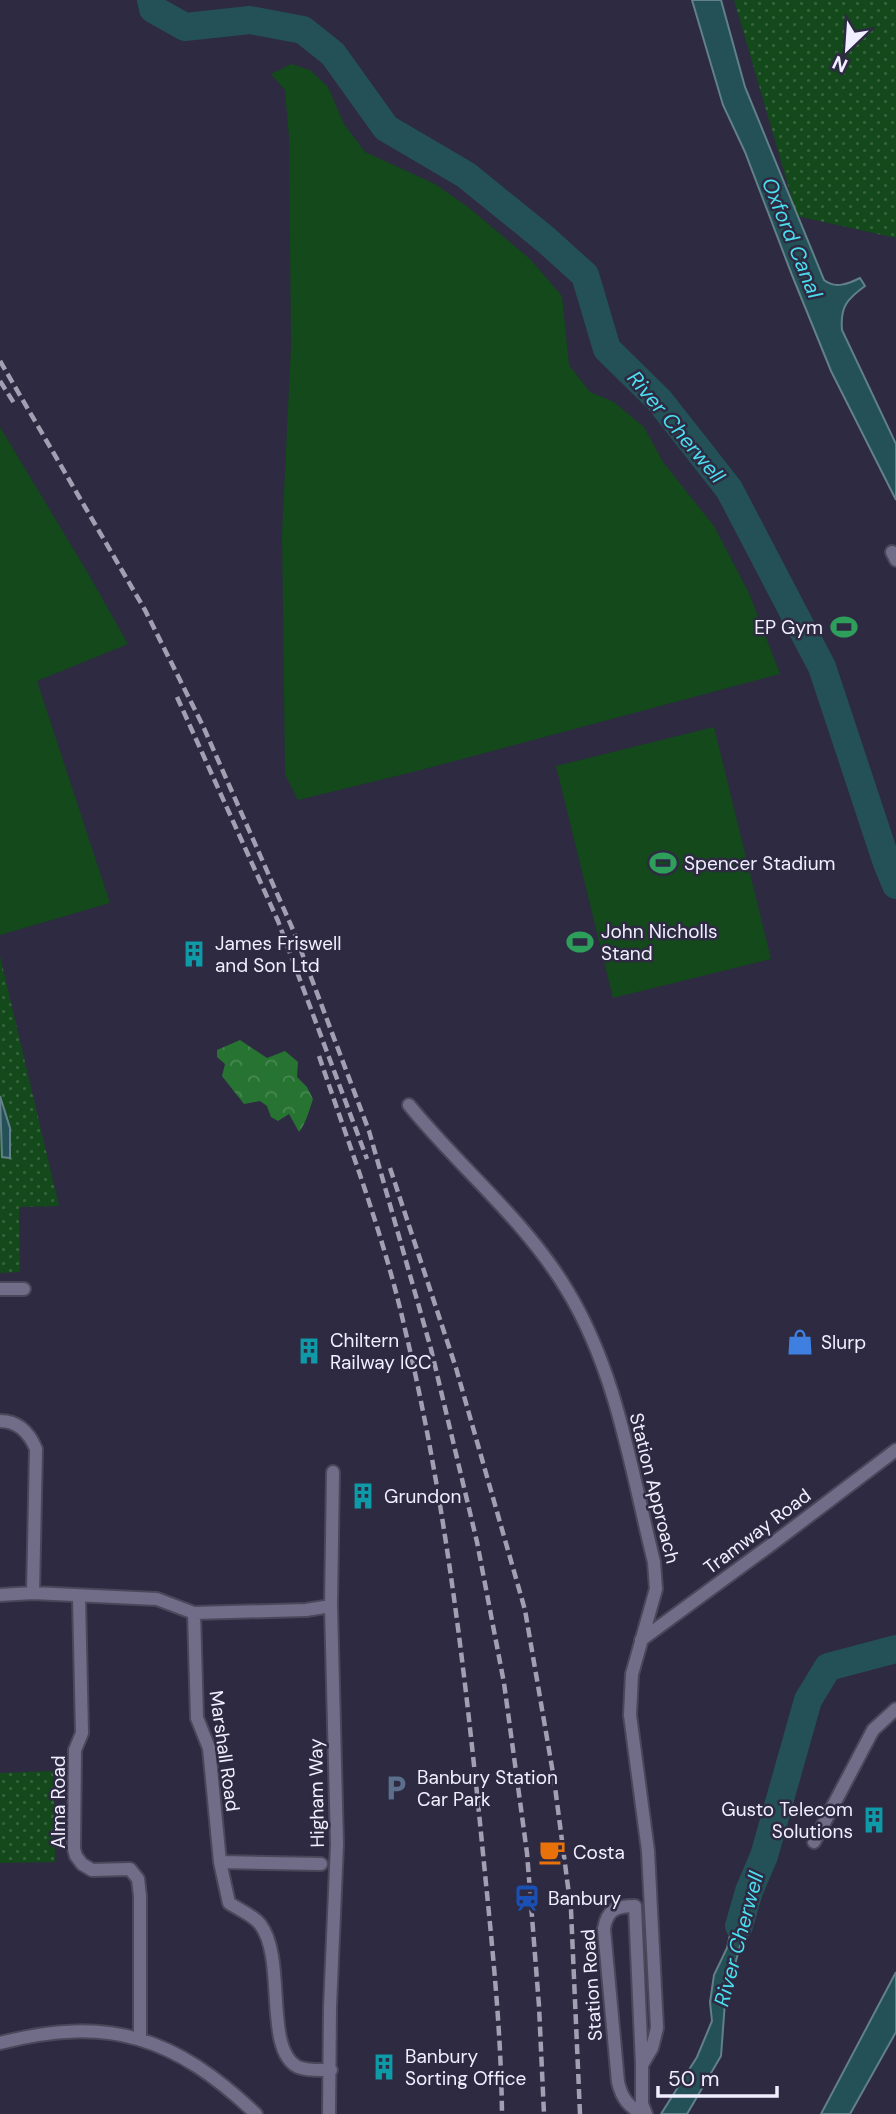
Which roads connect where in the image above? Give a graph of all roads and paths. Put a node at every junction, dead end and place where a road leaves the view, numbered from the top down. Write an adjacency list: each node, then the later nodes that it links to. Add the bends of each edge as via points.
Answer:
1 (410, 1105): 12 (street, Station Approach, via 530,1238 567,1290 594,1342 611,1389 656,1577 654,1602)
2 (0, 1289): 3 (street)
3 (24, 1289)
4 (0, 1421): 7 (street, via 20,1426 36,1449)
5 (896, 1450): 12 (street, Tramway Road)
6 (333, 1472): 10 (street, Higham Way)
7 (33, 1593): 8 (street); 9 (street)
8 (0, 1594)
9 (79, 1597): 11 (street, via 156,1599); 17 (street, Alma Road, via 82,1733 75,1750 74,1849 82,1864 92,1870 130,1869 138,1879)
10 (331, 1606): 11 (street); 20 (street, Higham Way, via 337,1844)
11 (194, 1613): 15 (street, Marshall Road, via 197,1717 209,1748)
12 (640, 1641): 19 (street, Station Approach, via 632,1674 630,1715 648,1851 657,2028)
13 (896, 1709): 14 (street, via 873,1730)
14 (814, 1842)
15 (220, 1862): 16 (street); 20 (street, Marshall Road, via 229,1903 260,1924 274,1958 280,2042 289,2060 300,2068)
16 (321, 1864)
17 (140, 2038): 18 (street, via 78,2030); 21 (street, via 203,2070)
18 (0, 2043)
19 (642, 2065): 23 (street, Station Road); 23 (street, Station Road, via 635,1906 618,1906 612,1909 604,1929 618,2082 624,2100)
20 (331, 2070): 22 (street, Higham Way)
21 (256, 2114)
22 (329, 2114)
23 (645, 2114)

